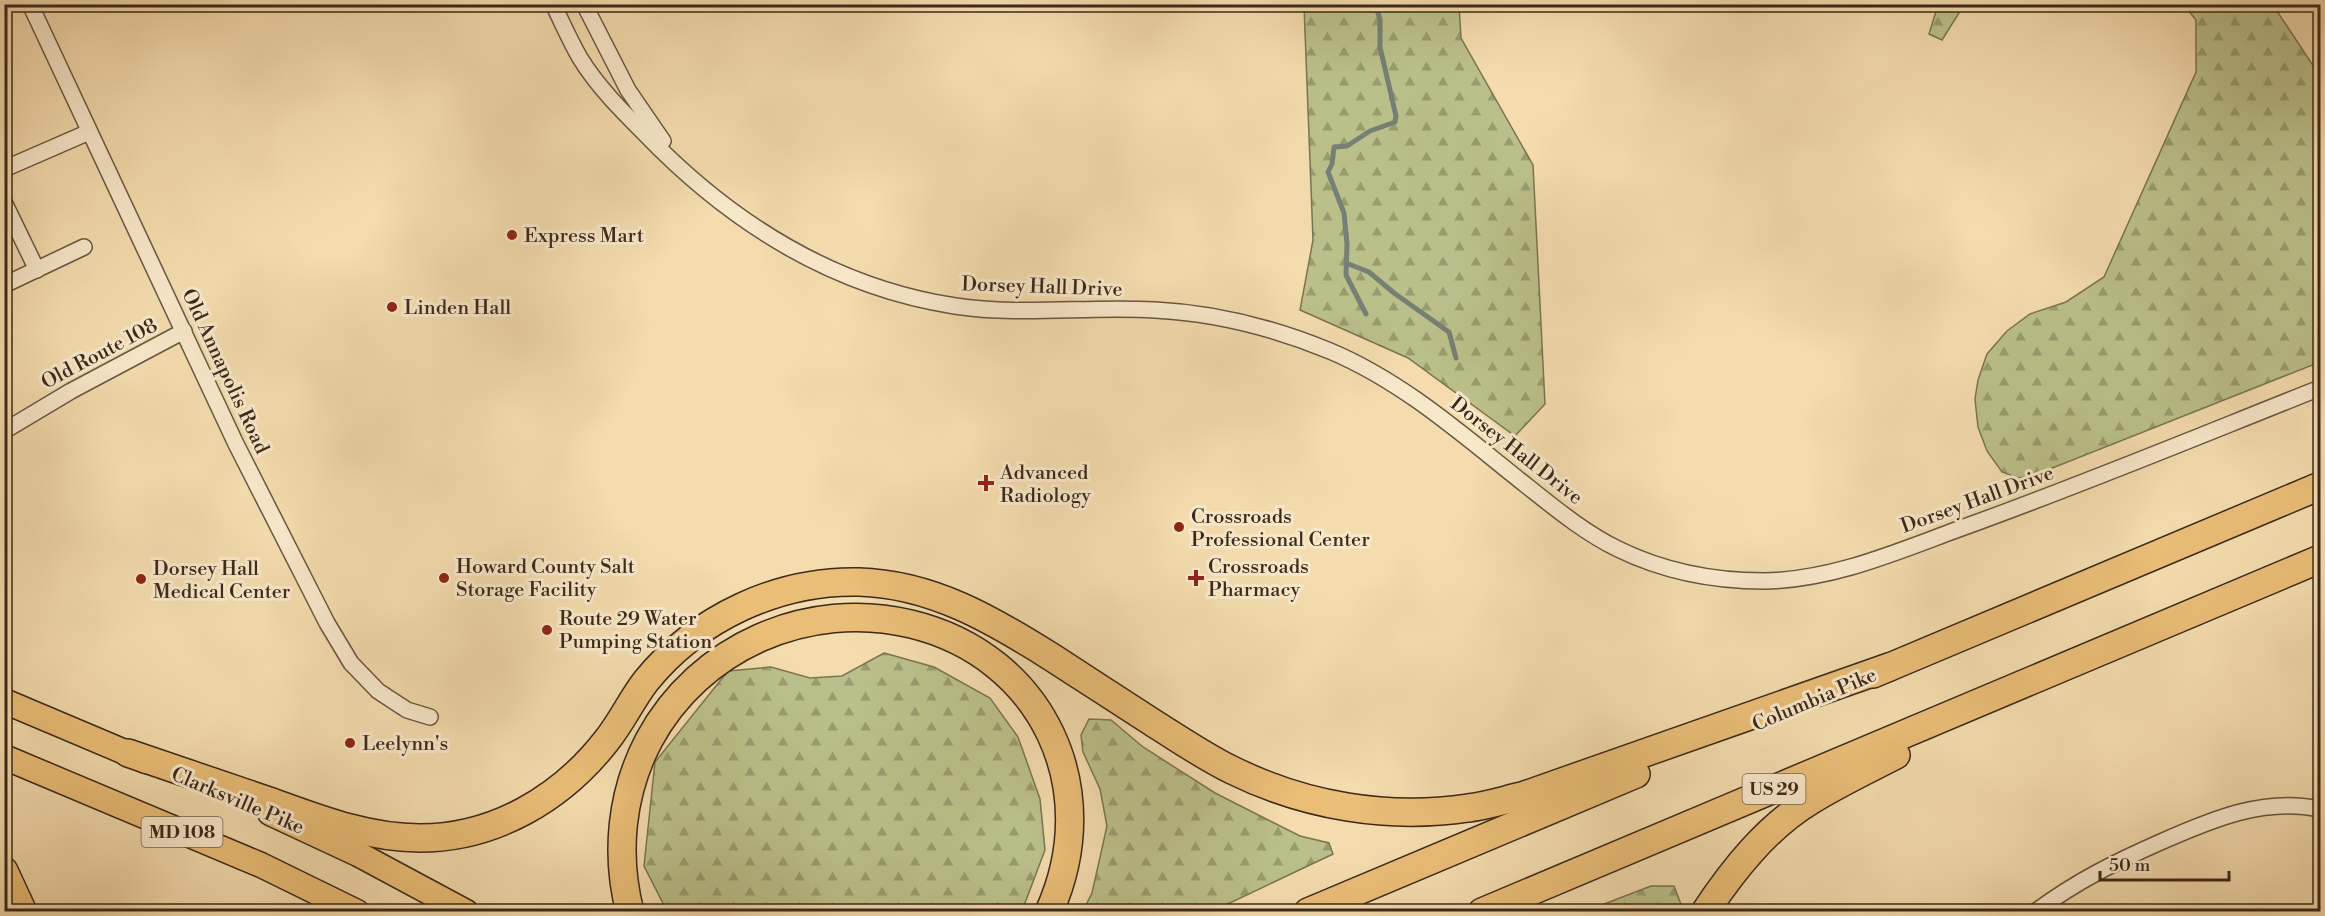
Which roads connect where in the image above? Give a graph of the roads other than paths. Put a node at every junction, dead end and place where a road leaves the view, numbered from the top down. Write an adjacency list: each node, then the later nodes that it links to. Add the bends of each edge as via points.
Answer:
1 (30, 4): 4 (street, Old Annapolis Road)
2 (553, 4): 6 (street, Dorsey Hall Drive, via 581,61 614,102)
3 (585, 4): 6 (street, Dorsey Hall Drive, via 628,90 658,136)
4 (89, 132): 5 (street); 11 (street, Old Annapolis Road)
5 (4, 168)
6 (695, 181): 12 (street, Dorsey Hall Drive, via 756,230 799,254 897,293 956,306 1025,311 1155,310 1239,321 1288,335 1380,376 1428,408 1549,504 1609,543 1684,573 1713,577 1769,581 1863,564 1994,517)
7 (4, 202): 9 (street)
8 (84, 248): 9 (street)
9 (37, 270): 10 (street)
10 (4, 285)
11 (184, 331): 13 (street, Old Route 108); 19 (street, Old Annapolis Road, via 280,532 351,663 391,700)
12 (2320, 388)
13 (4, 431)
14 (2320, 486): 17 (highway, Columbia Pike)
15 (2320, 559): 16 (highway, US 29)
16 (2066, 666): 30 (highway, US 29); 31 (highway, via 1809,801 1765,837)
17 (1889, 667): 20 (highway, via 1522,796 1470,808 1384,811 1301,797 1229,769 972,610 937,596 885,584 826,583 760,600 694,635 647,680 609,738 562,787 536,806 481,829 447,837 374,835); 29 (highway, Columbia Pike)
18 (4, 701): 20 (main road, Clarksville Pike / MD 108)
19 (430, 717)
20 (128, 753): 26 (main road, Clarksville Pike / MD 108, via 358,854)
21 (4, 758): 25 (main road, MD 108, via 261,866)
22 (2320, 809): 32 (street, via 2278,805 2228,815 2102,869)
23 (4, 871): 24 (highway)
24 (23, 912)
25 (357, 912)
26 (466, 912)
27 (630, 912): 28 (highway, via 621,860 626,806 642,754 666,714 688,686 748,643 792,625 844,617 911,624 939,633 987,659 1028,696 1055,742 1069,792 1068,847)
28 (1049, 912)
29 (1308, 912)
30 (1482, 912)
31 (1705, 912)
32 (2035, 912)

